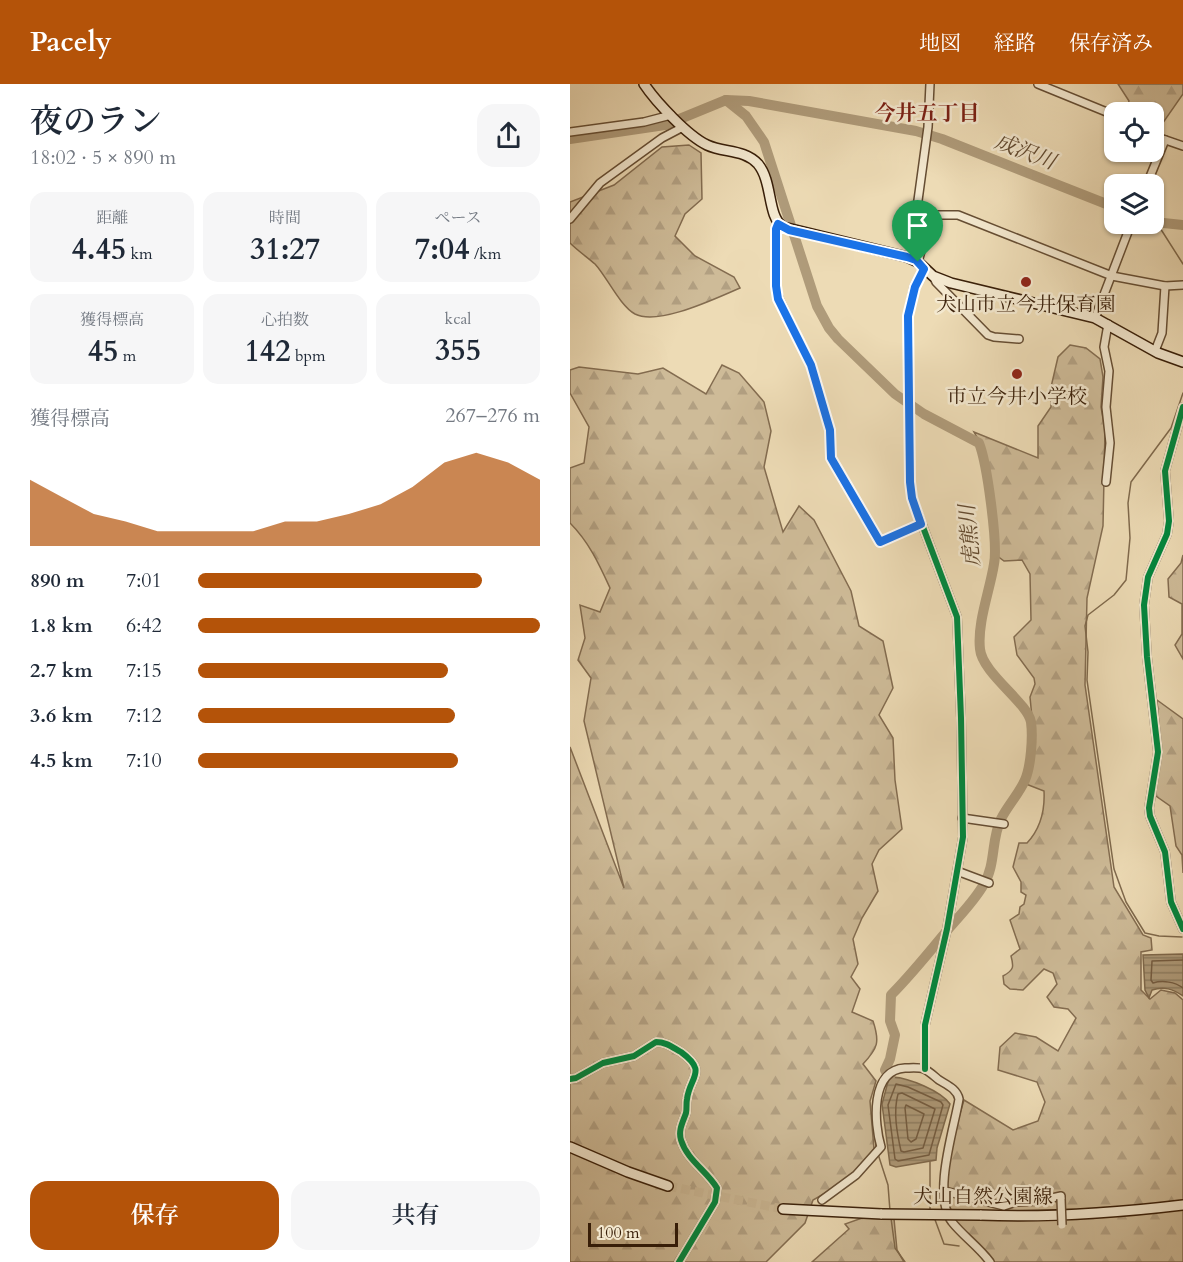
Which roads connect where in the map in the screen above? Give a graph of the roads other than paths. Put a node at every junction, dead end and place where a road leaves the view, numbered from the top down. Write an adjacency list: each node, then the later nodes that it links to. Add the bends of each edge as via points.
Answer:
1 (644, 84): 5 (main road)
2 (930, 84): 11 (street)
3 (1038, 84): 4 (street)
4 (1104, 112)
5 (671, 115): 6 (main road); 7 (street)
6 (682, 127): 12 (street, via 600,183); 13 (main road, via 706,144 741,153 754,161 766,177)
7 (570, 132)
8 (1165, 140): 9 (street); 10 (street)
9 (1183, 146)
10 (1151, 174)
11 (916, 215): 15 (street); 17 (street, via 958,215)
12 (570, 219)
13 (778, 224): 15 (main road, via 793,231 907,257); 27 (street, via 778,299 811,365 830,430 831,458 880,542)
14 (1127, 234): 17 (street)
15 (921, 265): 16 (main road); 27 (street, via 909,308 910,482)
16 (933, 276): 20 (main road, via 951,284); 22 (street, via 988,335)
17 (1112, 276): 19 (street); 20 (street)
18 (1183, 285): 19 (street)
19 (1165, 286): 23 (street, via 1162,333)
20 (1095, 318): 21 (main road)
21 (1108, 324): 23 (main road); 26 (street, via 1104,347 1109,371)
22 (1019, 339)
23 (1155, 351): 24 (main road)
24 (1183, 362)
25 (1183, 407): 32 (street, via 1165,471 1167,534 1148,577 1144,614 1158,752 1149,808 1165,852 1171,903)
26 (1106, 482)
27 (921, 524): 28 (street, via 957,618)
28 (963, 818): 29 (street); 30 (street)
29 (1004, 824)
30 (957, 871): 31 (street); 33 (street, via 925,1025)
31 (989, 883)
32 (1183, 929)
33 (925, 1069): 37 (street, via 955,1091 959,1099 945,1164); 38 (street, via 901,1068 889,1074 875,1113 877,1151 856,1176)
34 (570, 1079): 42 (street, via 603,1063 634,1056 656,1042 669,1045 694,1063 697,1076 687,1098 681,1140 717,1188 715,1202)
35 (570, 1147): 36 (main road)
36 (668, 1186)
37 (945, 1191): 41 (street, bridge, via 1004,1206 1061,1196); 43 (street, via 951,1221)
38 (822, 1200)
39 (1183, 1205): 40 (main road, 犬山自然公園線, bridge, via 1066,1215)
40 (783, 1209)
41 (1062, 1226)
42 (679, 1262)
43 (990, 1262)

